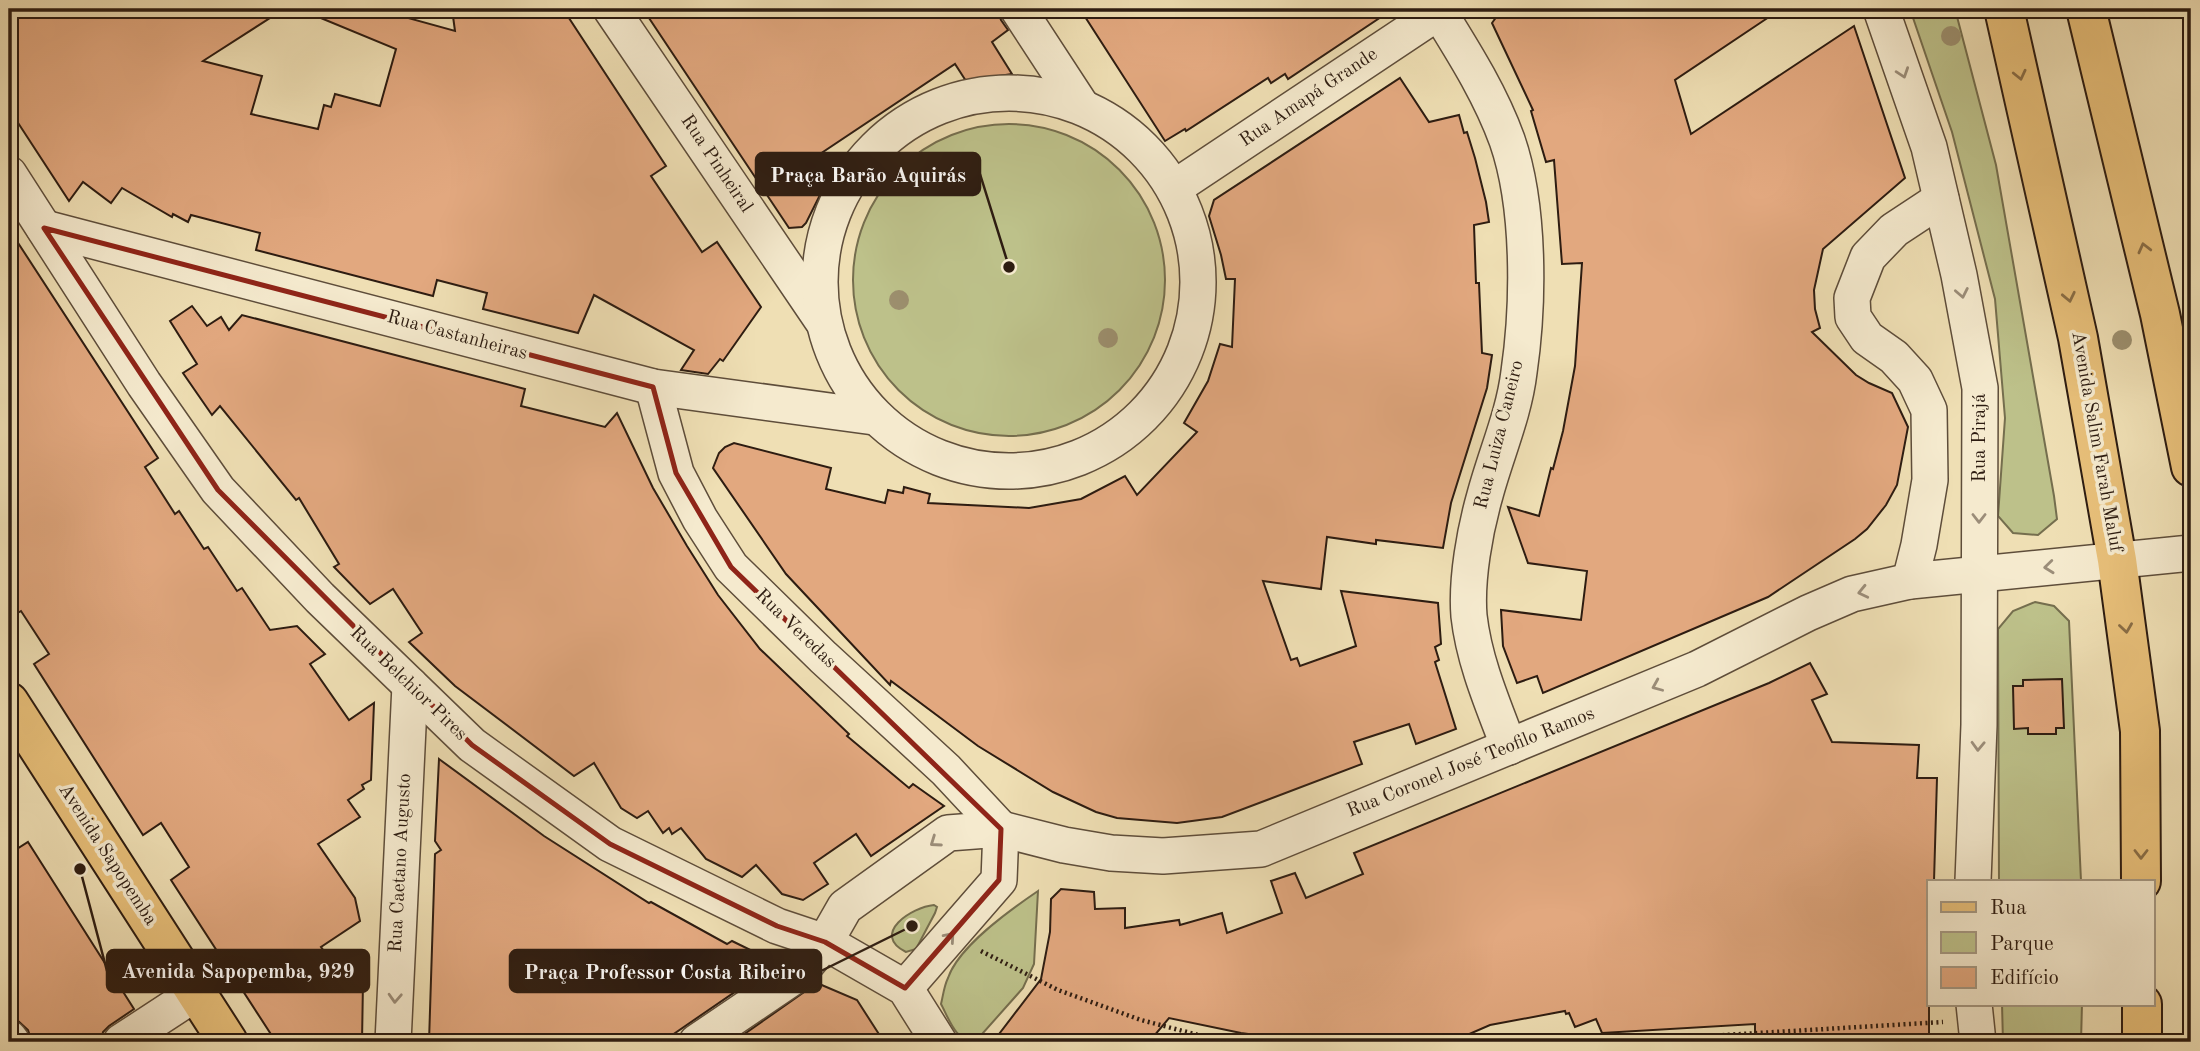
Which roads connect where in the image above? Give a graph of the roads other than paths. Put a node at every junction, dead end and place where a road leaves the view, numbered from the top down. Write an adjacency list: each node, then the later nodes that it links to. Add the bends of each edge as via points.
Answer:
1 (611, 9): 12 (street, Rua Pinheiral)
2 (1018, 9): 7 (street)
3 (1881, 9): 10 (street, Rua Pirajá, one-way to 10, via 1929,147)
4 (2004, 9): 17 (main road, Avenida Salim Farah Maluf, one-way to 17, via 2078,338)
5 (2086, 9): 15 (main road, one-way to 5, via 2161,314)
6 (1440, 10): 9 (street, Rua Amapá Grande); 22 (street, Rua Luiza Caneiro, via 1478,76 1507,141 1519,193 1525,255 1519,374 1471,554 1469,615 1483,678)
7 (1082, 107): 9 (street, via 1135,139); 12 (street, via 1024,93 966,97 912,119 867,156 835,205 820,261)
8 (9, 174): 11 (street, Rua Belchior Pires)
9 (1174, 188): 14 (street, via 1197,245 1199,306 1182,365 1147,415 1098,451 1040,470 978,470 920,450)
10 (1941, 199): 18 (street, Rua Pirajá, one-way to 18, via 1980,388); 19 (street, via 1894,230 1868,257 1852,298 1853,317 1867,338 1915,380 1929,410 1930,480)
11 (44, 228): 13 (street, Rua Castanheiras); 20 (street, Rua Belchior Pires, via 218,490)
12 (822, 320): 14 (street, via 841,372)
13 (653, 387): 14 (street, Rua Castanheiras); 23 (street, Rua Veredas, via 676,473 731,567 946,770)
14 (874, 417)
15 (2191, 467)
16 (2191, 553): 17 (street, Rua Coronel José Teofilo Ramos)
17 (2117, 560): 18 (street, Rua Coronel José Teofilo Ramos, one-way to 18); 25 (main road, Avenida Salim Farah Maluf, one-way to 25, via 2140,731)
18 (1979, 574): 19 (street, Rua Coronel José Teofilo Ramos); 24 (street, Rua Pirajá, one-way to 24)
19 (1910, 582): 22 (street, Rua Coronel José Teofilo Ramos, one-way to 22, via 1852,594 1697,670)
20 (410, 685): 26 (street, Rua Belchior Pires, via 472,746 610,844 777,926); 33 (street, Rua Caetano Augusto, one-way to 33)
21 (9, 702): 28 (main road, Avenida Sapopemba)
22 (1509, 747): 23 (street, Rua Coronel José Teofilo Ramos, via 1261,849 1163,856 1111,853)
23 (1001, 830): 26 (street, Rua Coronel José Teofilo Ramos, one-way to 26, via 948,833 845,906); 27 (street, one-way to 23, via 999,880)
24 (1973, 880)
25 (2141, 880)
26 (825, 942): 27 (street, Rua Belchior Pires); 34 (street, Rua Coronel José Teofilo Ramos, via 799,974)
27 (905, 988): 35 (street, Rua Belchior Pires)
28 (196, 993): 31 (street); 32 (main road, Avenida Sapopemba)
29 (9, 1038): 30 (street)
30 (12, 1042)
31 (121, 1042)
32 (228, 1042)
33 (393, 1042)
34 (697, 1042)
35 (939, 1042)

